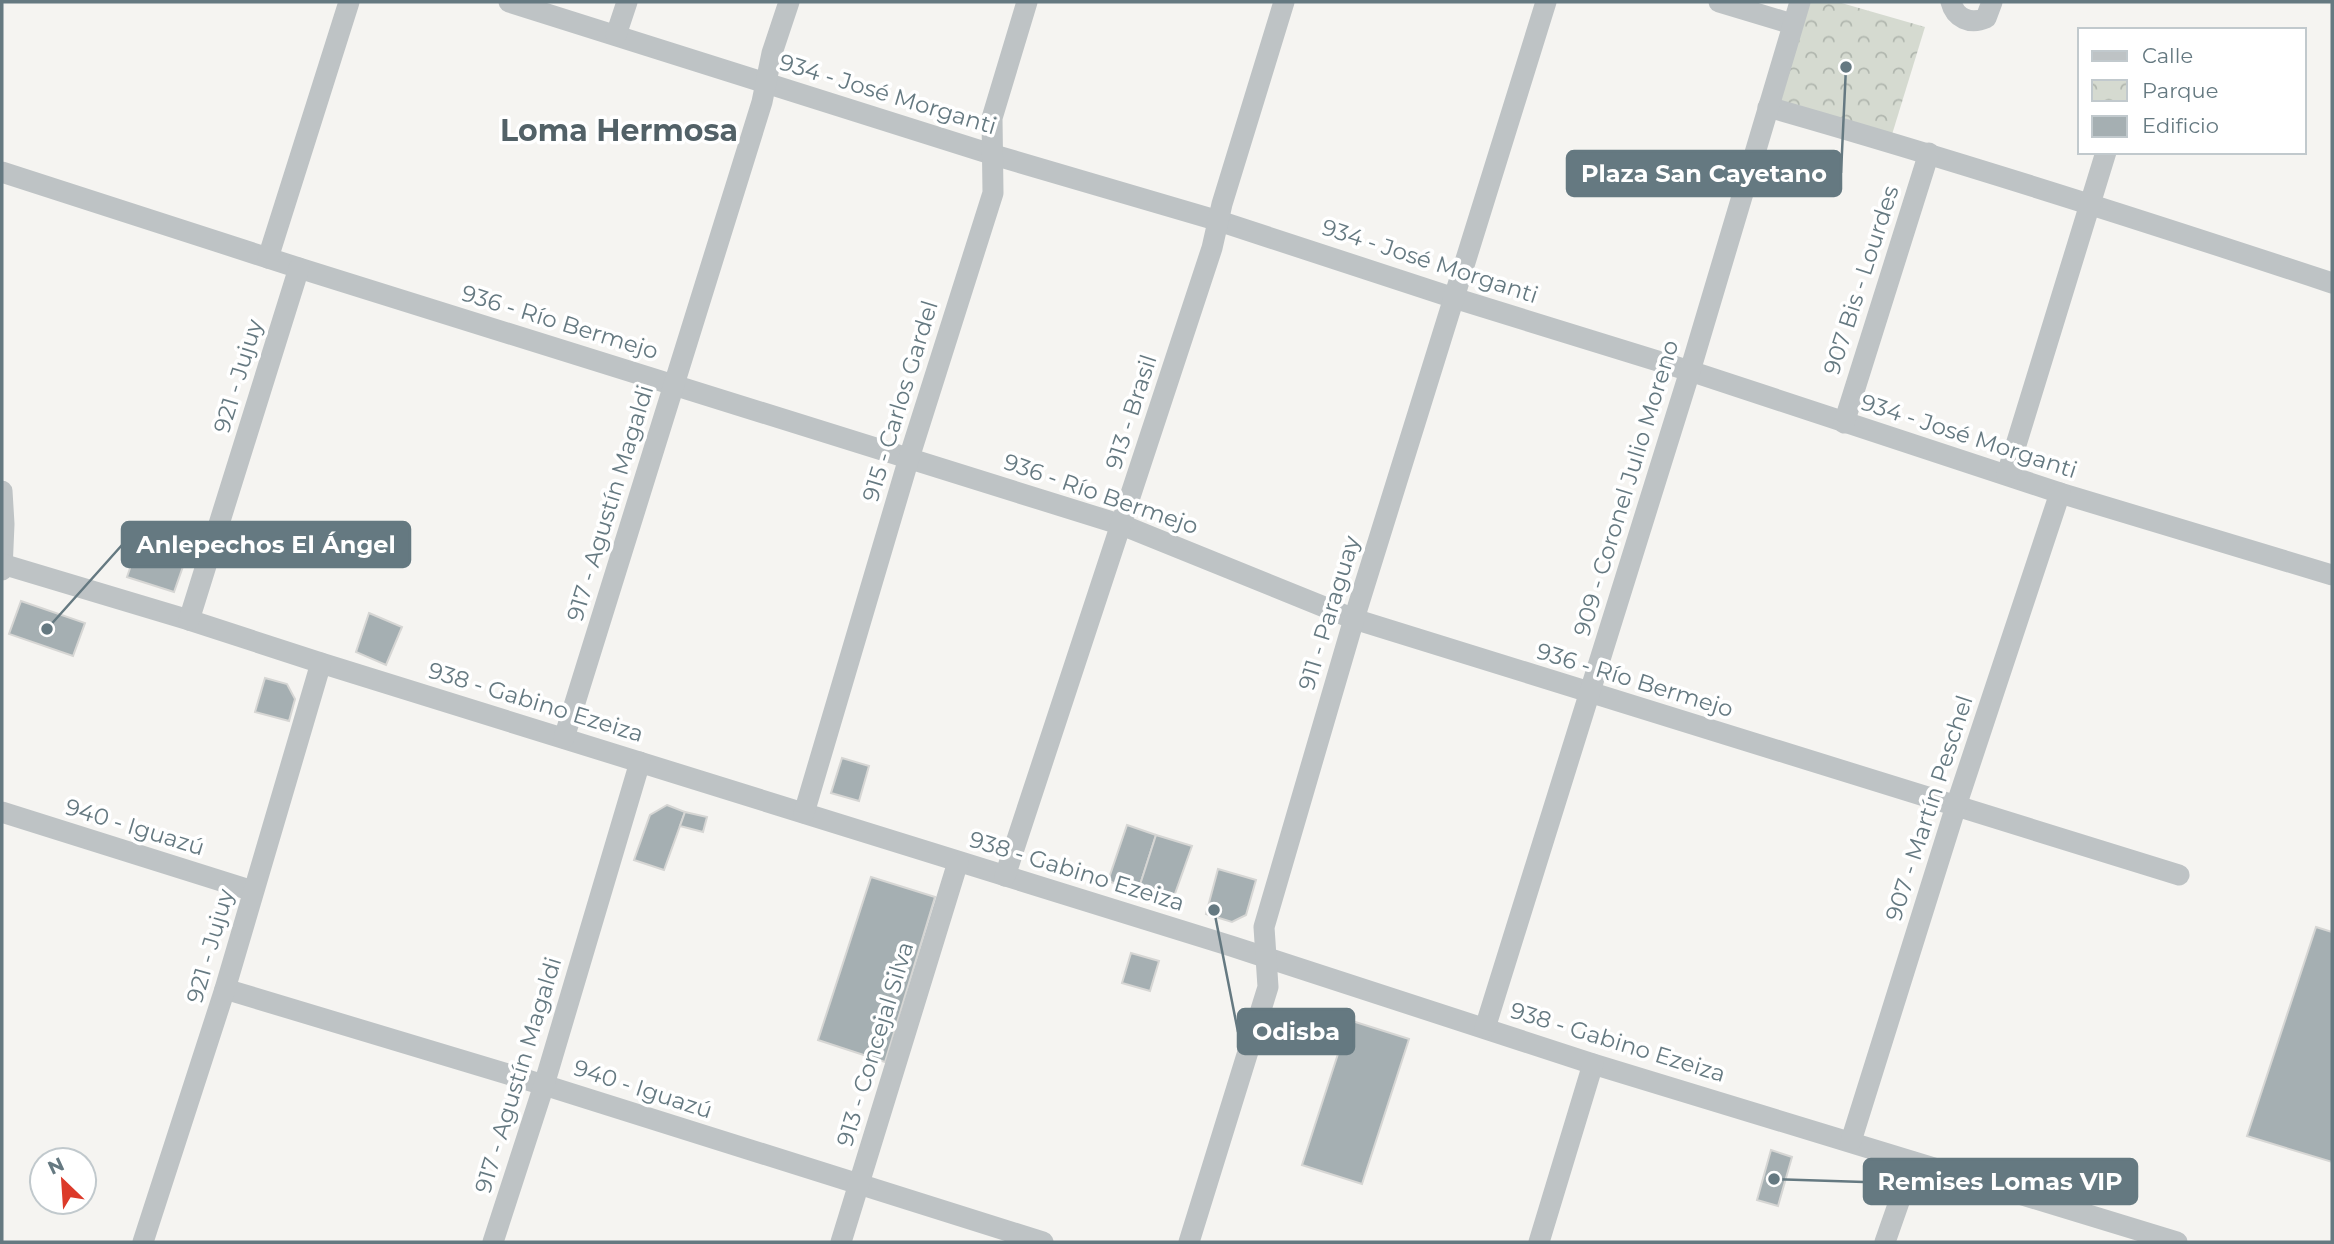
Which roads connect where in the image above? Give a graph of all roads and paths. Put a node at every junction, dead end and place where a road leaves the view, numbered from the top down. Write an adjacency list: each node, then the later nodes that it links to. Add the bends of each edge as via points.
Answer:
1 (349, 2): 22 (street)
2 (509, 2): 13 (street, 934 - José Morganti)
3 (627, 2): 13 (street)
4 (789, 2): 14 (street, 917 - Agustín Magaldi)
5 (1027, 2): 18 (street, 915 - Carlos Gardel, via 992,118)
6 (1284, 2): 21 (street, 913 - Brasil)
7 (1546, 2): 25 (street, 911 - Paraguay)
8 (1719, 2): 12 (street)
9 (1800, 2): 12 (street, 909 - Coronel Julio Moreno)
10 (1951, 2): 11 (street, via 1959,16 1977,22 1986,18)
11 (1992, 2)
12 (1792, 24): 15 (street, 909 - Coronel Julio Moreno)
13 (616, 35): 14 (street, 934 - José Morganti)
14 (766, 84): 18 (street, 934 - José Morganti); 27 (street, 917 - Agustín Magaldi)
15 (1768, 107): 16 (street); 26 (street, 909 - Coronel Julio Moreno)
16 (1929, 153): 20 (street); 28 (street, 907 Bis - Lourdes)
17 (2105, 154): 20 (street)
18 (994, 155): 21 (street, 934 - José Morganti); 29 (street, 915 - Carlos Gardel, via 993,192)
19 (2, 173): 22 (street, 936 - Río Bermejo)
20 (2090, 203): 24 (street); 30 (street)
21 (1219, 221): 25 (street, 934 - José Morganti); 33 (street, 913 - Brasil)
22 (268, 258): 23 (street, 936 - Río Bermejo)
23 (299, 268): 27 (street, 936 - Río Bermejo); 37 (street, 921 - Jujuy)
24 (2332, 282)
25 (1454, 298): 26 (street, 934 - José Morganti); 36 (street, 911 - Paraguay)
26 (1690, 371): 28 (street, 934 - José Morganti); 39 (street, 909 - Coronel Julio Moreno)
27 (674, 385): 29 (street, 936 - Río Bermejo); 40 (street, 917 - Agustín Magaldi)
28 (1844, 423): 30 (street, 934 - José Morganti)
29 (909, 458): 33 (street, 936 - Río Bermejo); 44 (street, 915 - Carlos Gardel)
30 (2007, 474): 32 (street, 934 - José Morganti)
31 (2, 491): 34 (street)
32 (2060, 493): 35 (street, 934 - José Morganti); 42 (street, 907 - Martín Peschel)
33 (1122, 525): 36 (street, 936 - Río Bermejo); 47 (street, 913 - Brasil)
34 (2, 566): 37 (street, 938 - Gabino Ezeiza)
35 (2332, 575)
36 (1354, 619): 39 (street, 936 - Río Bermejo); 49 (street, 911 - Paraguay, via 1264,927)
37 (189, 620): 38 (street, 938 - Gabino Ezeiza)
38 (321, 663): 40 (street, 938 - Gabino Ezeiza); 48 (street, 921 - Jujuy)
39 (1589, 693): 42 (street, 936 - Río Bermejo); 51 (street, 909 - Coronel Julio Moreno)
40 (564, 738): 41 (street, 938 - Gabino Ezeiza)
41 (640, 762): 44 (street, 938 - Gabino Ezeiza); 53 (street, 917 - Agustín Magaldi)
42 (1956, 806): 46 (street, 936 - Río Bermejo); 54 (street, 907 - Martín Peschel)
43 (2, 812): 48 (street, 940 - Iguazú)
44 (804, 813): 45 (street, 938 - Gabino Ezeiza)
45 (958, 862): 47 (street, 938 - Gabino Ezeiza); 56 (street, 913 - Concejal Silva)
46 (2179, 875)
47 (1006, 876): 49 (street, 938 - Gabino Ezeiza)
48 (253, 891): 50 (street, 921 - Jujuy)
49 (1266, 958): 51 (street, 938 - Gabino Ezeiza); 61 (street, 911 - Paraguay, via 1268,987)
50 (225, 989): 53 (street, 940 - Iguazú); 57 (street, 921 - Jujuy)
51 (1485, 1028): 52 (street, 938 - Gabino Ezeiza)
52 (1593, 1064): 54 (street, 938 - Gabino Ezeiza); 62 (street)
53 (544, 1085): 56 (street, 940 - Iguazú); 58 (street, 917 - Agustín Magaldi)
54 (1851, 1141): 55 (street, 938 - Gabino Ezeiza)
55 (1913, 1162): 63 (street); 64 (street, 938 - Gabino Ezeiza)
56 (859, 1185): 59 (street, 913 - Concejal Silva); 60 (street, 940 - Iguazú)
57 (143, 1242)
58 (493, 1242)
59 (841, 1242)
60 (1043, 1242)
61 (1189, 1242)
62 (1539, 1242)
63 (1885, 1242)
64 (2177, 1242)

